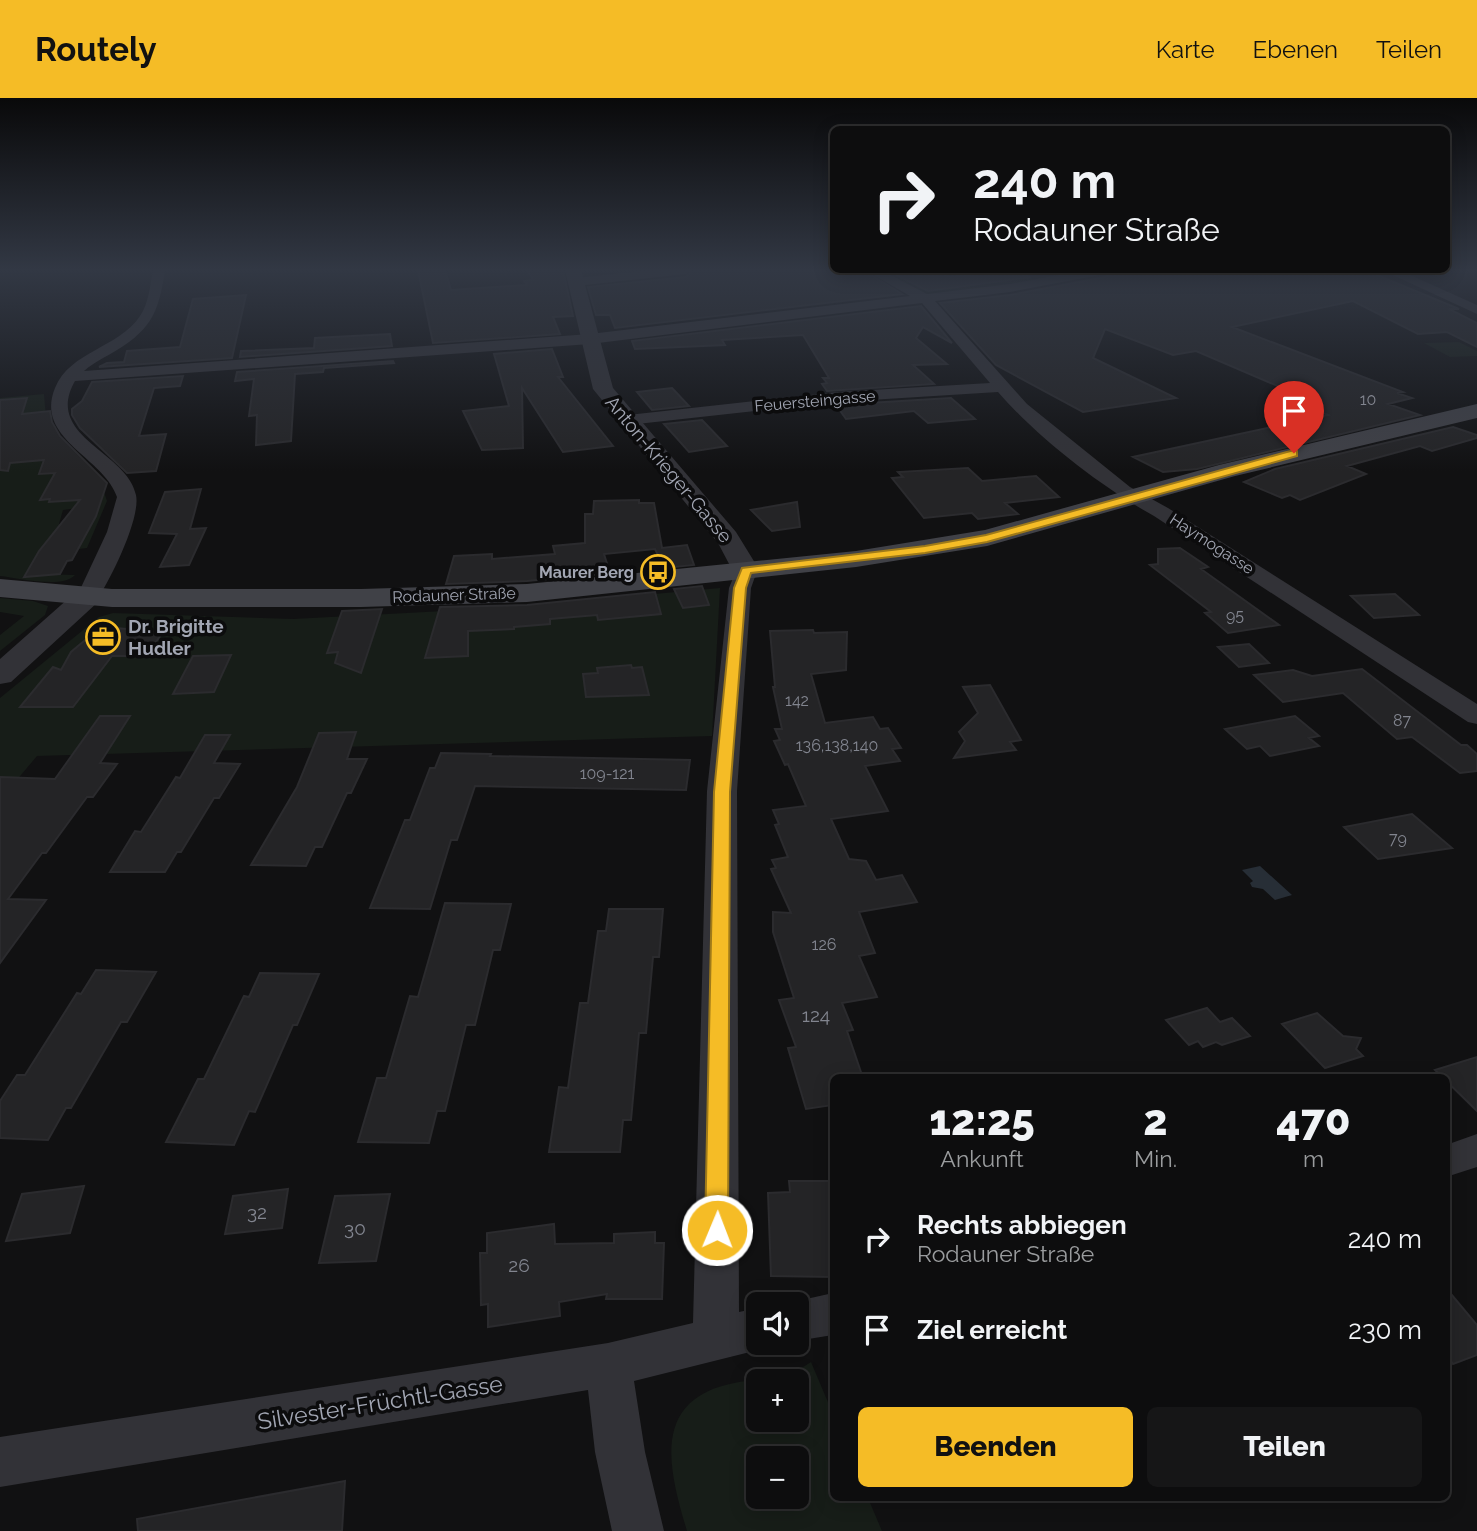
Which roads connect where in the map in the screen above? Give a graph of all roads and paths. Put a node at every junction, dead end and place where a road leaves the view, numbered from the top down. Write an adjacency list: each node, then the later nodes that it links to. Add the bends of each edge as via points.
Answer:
1 (128, 337): 5 (street, via 93,356)
2 (608, 337): 4 (street)
3 (959, 337): 6 (street, Haymogasse)
4 (590, 339): 5 (street, via 366,350); 8 (street, Anton-Krieger-Gasse, via 603,389)
5 (69, 377): 12 (street, via 62,388 63,423 76,442 112,472 128,498)
6 (1002, 387): 8 (street, Feuersteingasse, via 838,397); 9 (street, Haymogasse, via 1034,419)
7 (1477, 411): 9 (main road, Rodauner Straße)
8 (628, 420): 10 (street, Anton-Krieger-Gasse, via 733,547)
9 (1133, 497): 10 (main road, Rodauner Straße, via 987,538 925,550); 14 (street, Haymogasse)
10 (746, 570): 12 (main road, Rodauner Straße, via 527,593); 19 (street, via 740,588 722,792)
11 (0, 588): 12 (main road, Rodauner Straße)
12 (88, 597): 13 (street)
13 (0, 675)
14 (1477, 716)
15 (1477, 1150): 16 (street)
16 (1450, 1160)
17 (830, 1315): 18 (street)
18 (809, 1319)
19 (737, 1334): 20 (street, Silvester-Früchtl-Gasse)
20 (608, 1365): 21 (street, Silvester-Früchtl-Gasse); 22 (street, via 620,1452)
21 (0, 1462)
22 (638, 1531)

